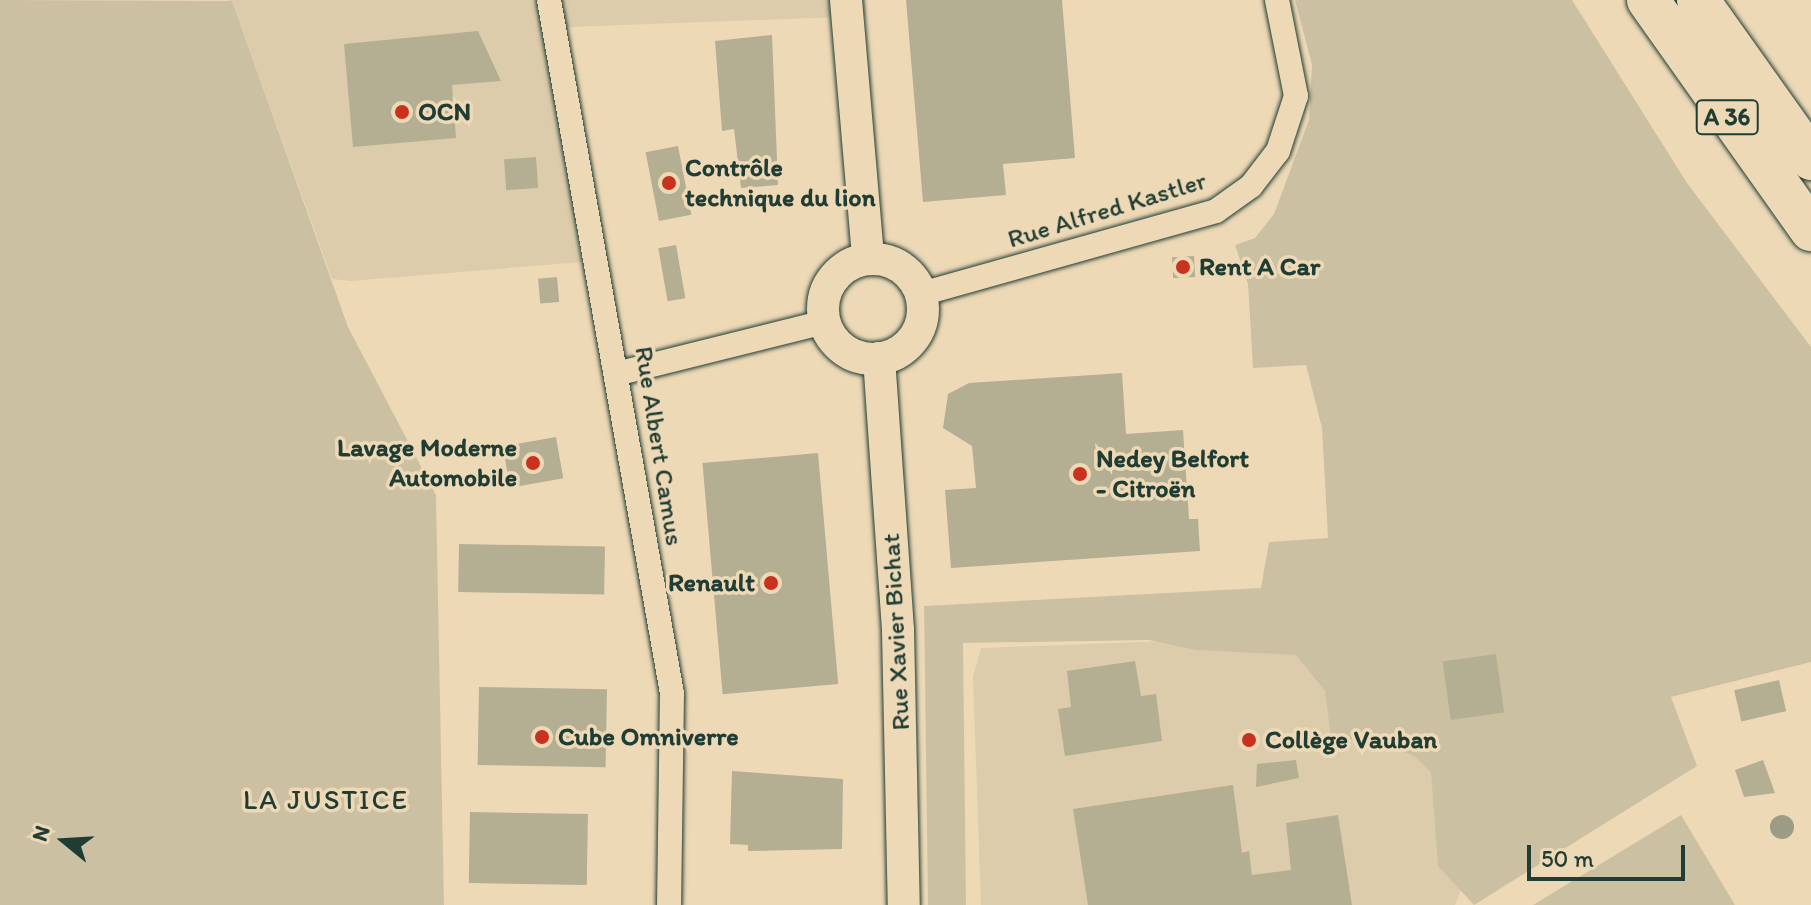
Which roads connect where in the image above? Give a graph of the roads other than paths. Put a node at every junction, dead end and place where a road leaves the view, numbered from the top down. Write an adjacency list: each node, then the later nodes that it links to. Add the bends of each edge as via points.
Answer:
1 (549, 0): 12 (street, Rue Albert Camus)
2 (846, 0): 8 (main road)
3 (1277, 0): 9 (street, Rue Alfred Kastler, via 1296,96 1278,151 1251,186 1216,211)
4 (1648, 0): 7 (highway, A 36)
5 (1698, 0): 6 (highway, A 36)
6 (1811, 159)
7 (1811, 230)
8 (868, 259): 9 (main road, via 901,267); 10 (main road, via 832,281)
9 (921, 294): 11 (main road, via 914,336)
10 (825, 322): 11 (main road, via 851,354); 12 (street)
11 (879, 358): 14 (main road, Rue Xavier Bichat, via 898,630)
12 (620, 373): 13 (street, Rue Albert Camus, via 672,693)
13 (669, 905)
14 (904, 905)

